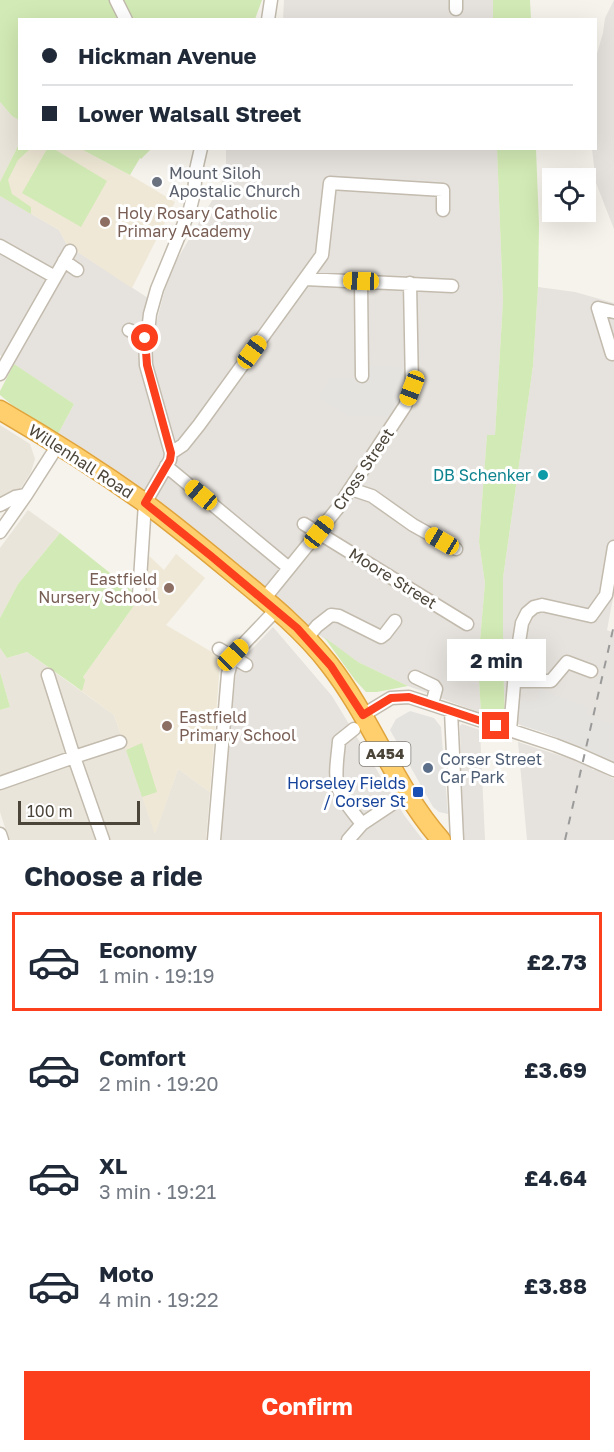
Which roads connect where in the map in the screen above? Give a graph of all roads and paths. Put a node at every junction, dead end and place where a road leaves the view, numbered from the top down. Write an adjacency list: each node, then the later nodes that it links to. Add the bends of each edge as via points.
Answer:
1 (116, 0): 3 (street)
2 (271, 0): 4 (street)
3 (125, 18)
4 (268, 18)
5 (201, 150): 16 (street, via 190,209 157,290)
6 (443, 210): 10 (street, via 443,190 330,183 322,255)
7 (0, 246): 9 (street)
8 (77, 270): 9 (street, via 67,256)
9 (55, 277): 18 (street)
10 (304, 279): 11 (street); 22 (street, via 199,425)
11 (361, 281): 12 (street); 19 (street)
12 (410, 283): 13 (street); 24 (street, Cross Street, via 412,388 405,406)
13 (452, 286)
14 (614, 312): 17 (street, via 598,308)
15 (129, 330): 16 (street)
16 (145, 338): 22 (street, via 147,365)
17 (612, 354)
18 (0, 375)
19 (362, 376)
20 (0, 411): 21 (highway, Willenhall Road / A454)
21 (58, 445): 25 (street); 26 (highway, Willenhall Road / A454)
22 (171, 453): 23 (street)
23 (166, 466): 26 (street); 33 (street)
24 (351, 489): 30 (street, Cross Street); 32 (street, via 372,496)
25 (26, 495): 27 (street); 29 (street)
26 (145, 503): 34 (street); 35 (highway, Willenhall Road / A454)
27 (0, 505)
28 (304, 524): 30 (street, Moore Street)
29 (0, 532)
30 (319, 532): 33 (street, Cross Street); 37 (street, Moore Street)
31 (614, 547): 45 (street, via 606,595 591,615 542,605 527,613 522,623)
32 (456, 549)
33 (289, 568): 35 (street, Cross Street)
34 (139, 595)
35 (270, 604): 38 (highway, Willenhall Road / A454); 40 (street, Cross Street)
36 (395, 621): 38 (street, via 381,637 331,615)
37 (467, 624)
38 (307, 638): 48 (highway, Willenhall Road / A454, via 331,666)
39 (219, 649): 40 (street)
40 (232, 657): 41 (street); 59 (street)
41 (246, 665)
42 (591, 671): 45 (street, via 567,662 551,681)
43 (48, 675): 51 (street)
44 (415, 677): 46 (street, via 436,689)
45 (514, 681): 49 (street)
46 (432, 704): 47 (street); 48 (street, via 409,697 391,698)
47 (450, 711): 49 (street); 62 (street)
48 (358, 722): 54 (highway, A454); 55 (street, via 333,743 338,788)
49 (510, 730): 52 (street)
50 (120, 742): 51 (street)
51 (74, 757): 53 (street); 58 (street)
52 (614, 770)
53 (0, 783)
54 (407, 794): 55 (street); 61 (highway, A454)
55 (362, 824): 60 (street)
56 (0, 834): 57 (street)
57 (2, 840)
58 (103, 840)
59 (214, 840)
60 (348, 840)
61 (441, 840)
62 (457, 840)

